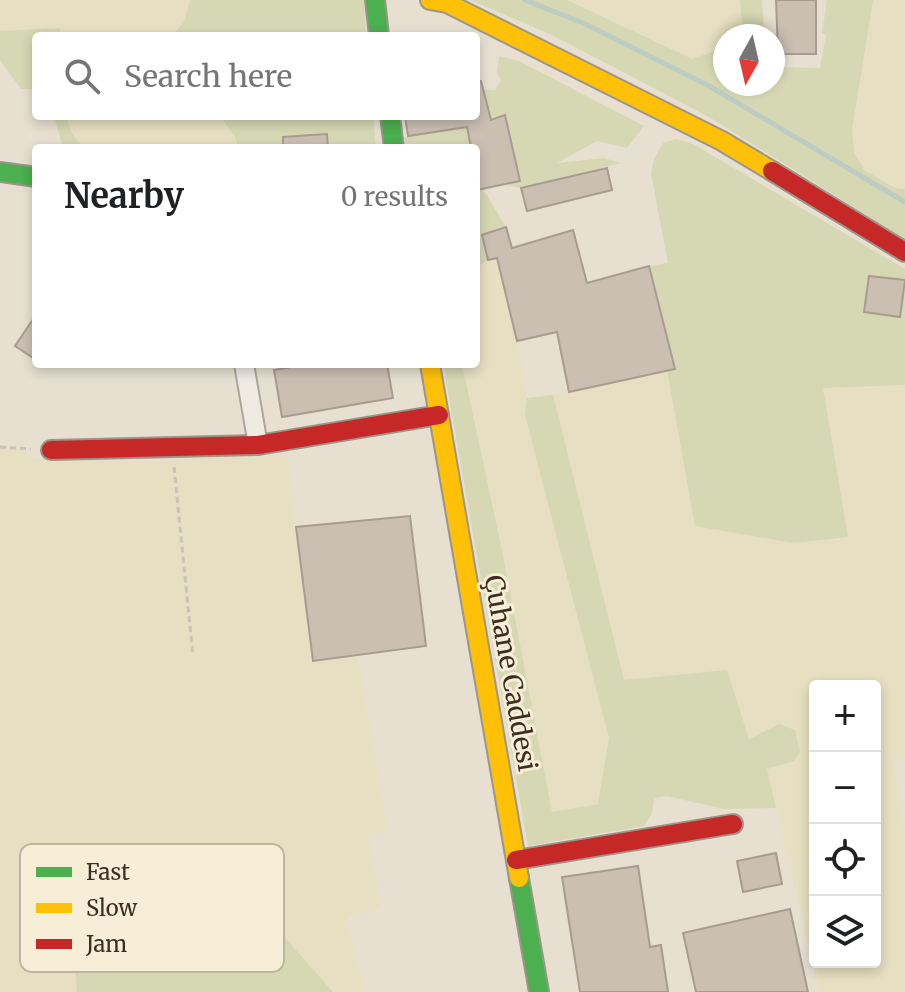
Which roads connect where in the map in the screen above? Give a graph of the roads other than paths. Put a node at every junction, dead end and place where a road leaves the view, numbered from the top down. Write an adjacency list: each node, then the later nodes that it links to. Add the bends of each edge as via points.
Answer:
1 (395, 0): 3 (street)
2 (430, 0): 9 (street, via 447,3 722,141)
3 (375, 1): 4 (street)
4 (379, 32)
5 (390, 120): 6 (street)
6 (394, 144)
7 (0, 172): 8 (street)
8 (32, 176)
9 (905, 252)
10 (245, 368): 13 (street)
11 (431, 368): 12 (street, Çuhane Caddesi)
12 (439, 415): 13 (street); 16 (street, Çuhane Caddesi)
13 (258, 445): 14 (street)
14 (51, 450)
15 (733, 824): 16 (street)
16 (516, 860): 17 (street, Çuhane Caddesi)
17 (539, 992)

